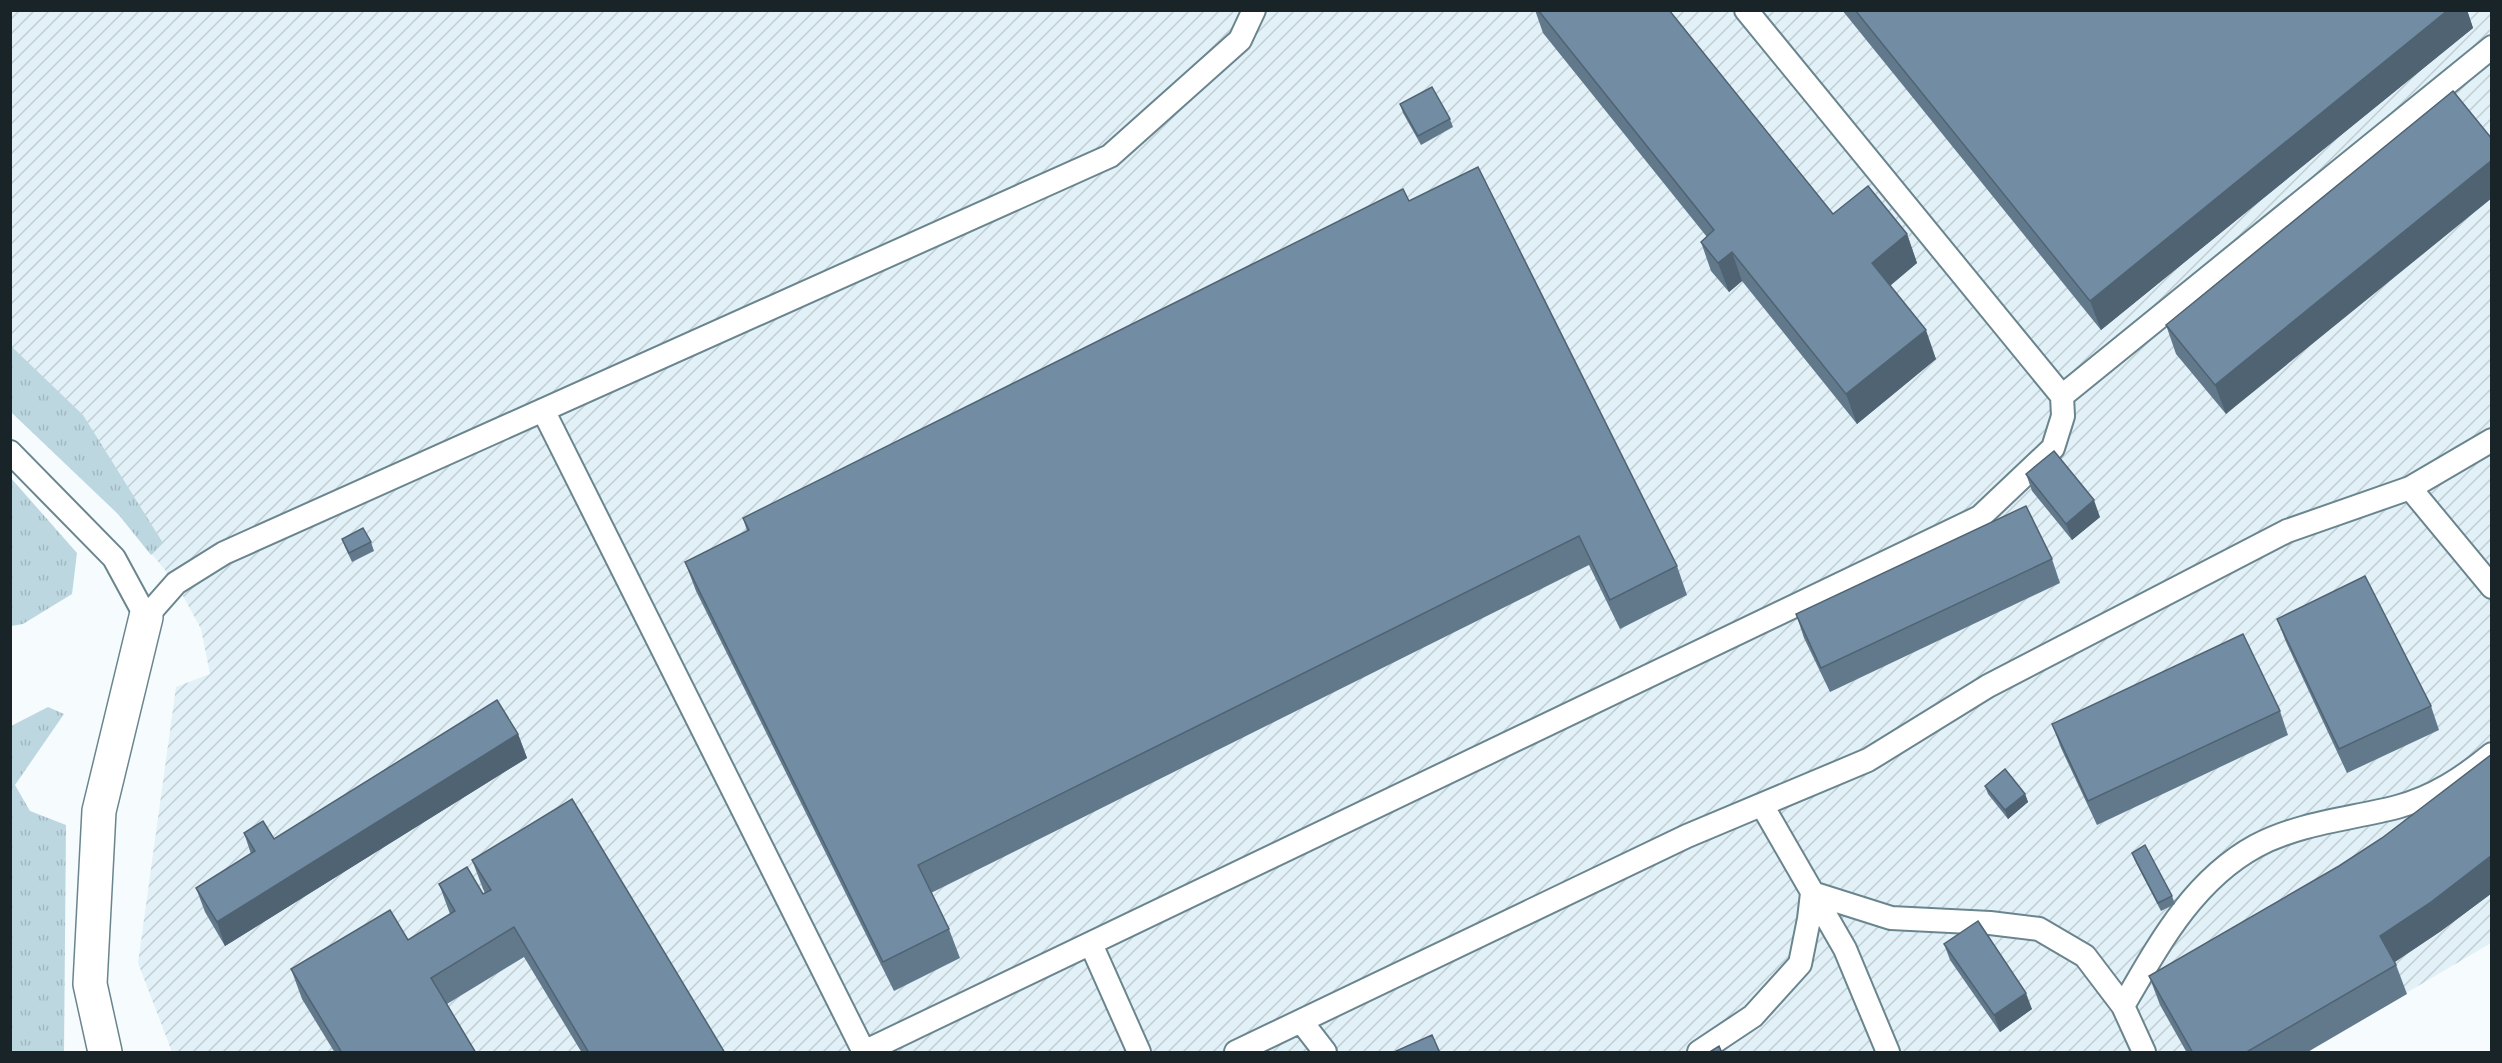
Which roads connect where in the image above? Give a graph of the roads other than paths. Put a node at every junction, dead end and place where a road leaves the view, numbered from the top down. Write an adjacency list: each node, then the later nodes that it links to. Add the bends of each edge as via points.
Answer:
1 (1254, 10): 5 (lane, via 1240,40 1110,156)
2 (1746, 10): 4 (lane)
3 (2492, 47): 4 (lane)
4 (2062, 396): 14 (lane, via 2063,416 2053,448 1980,517)
5 (543, 410): 10 (lane, via 224,554 176,584); 14 (lane, via 864,1053)
6 (2492, 440): 8 (lane)
7 (10, 452): 10 (lane, via 114,558)
8 (2410, 488): 9 (lane); 12 (lane, via 2287,531 1988,686 1868,760)
9 (2492, 587)
10 (146, 616): 17 (street, via 99,811 90,984)
11 (2492, 754): 15 (lane, via 2458,782 2399,807 2303,828 2256,846 2219,873 2174,920)
12 (1762, 804): 13 (lane); 16 (lane, via 1687,836)
13 (1812, 893): 15 (lane, via 1891,918 2039,929 2085,956); 21 (lane, via 1800,963 1753,1016); 22 (lane, via 1845,949)
14 (1091, 944): 18 (lane)
15 (2123, 1006): 23 (lane)
16 (1301, 1022): 19 (lane); 20 (lane)
17 (105, 1053)
18 (1139, 1053)
19 (1236, 1053)
20 (1325, 1053)
21 (1699, 1053)
22 (1888, 1053)
23 (2144, 1053)

